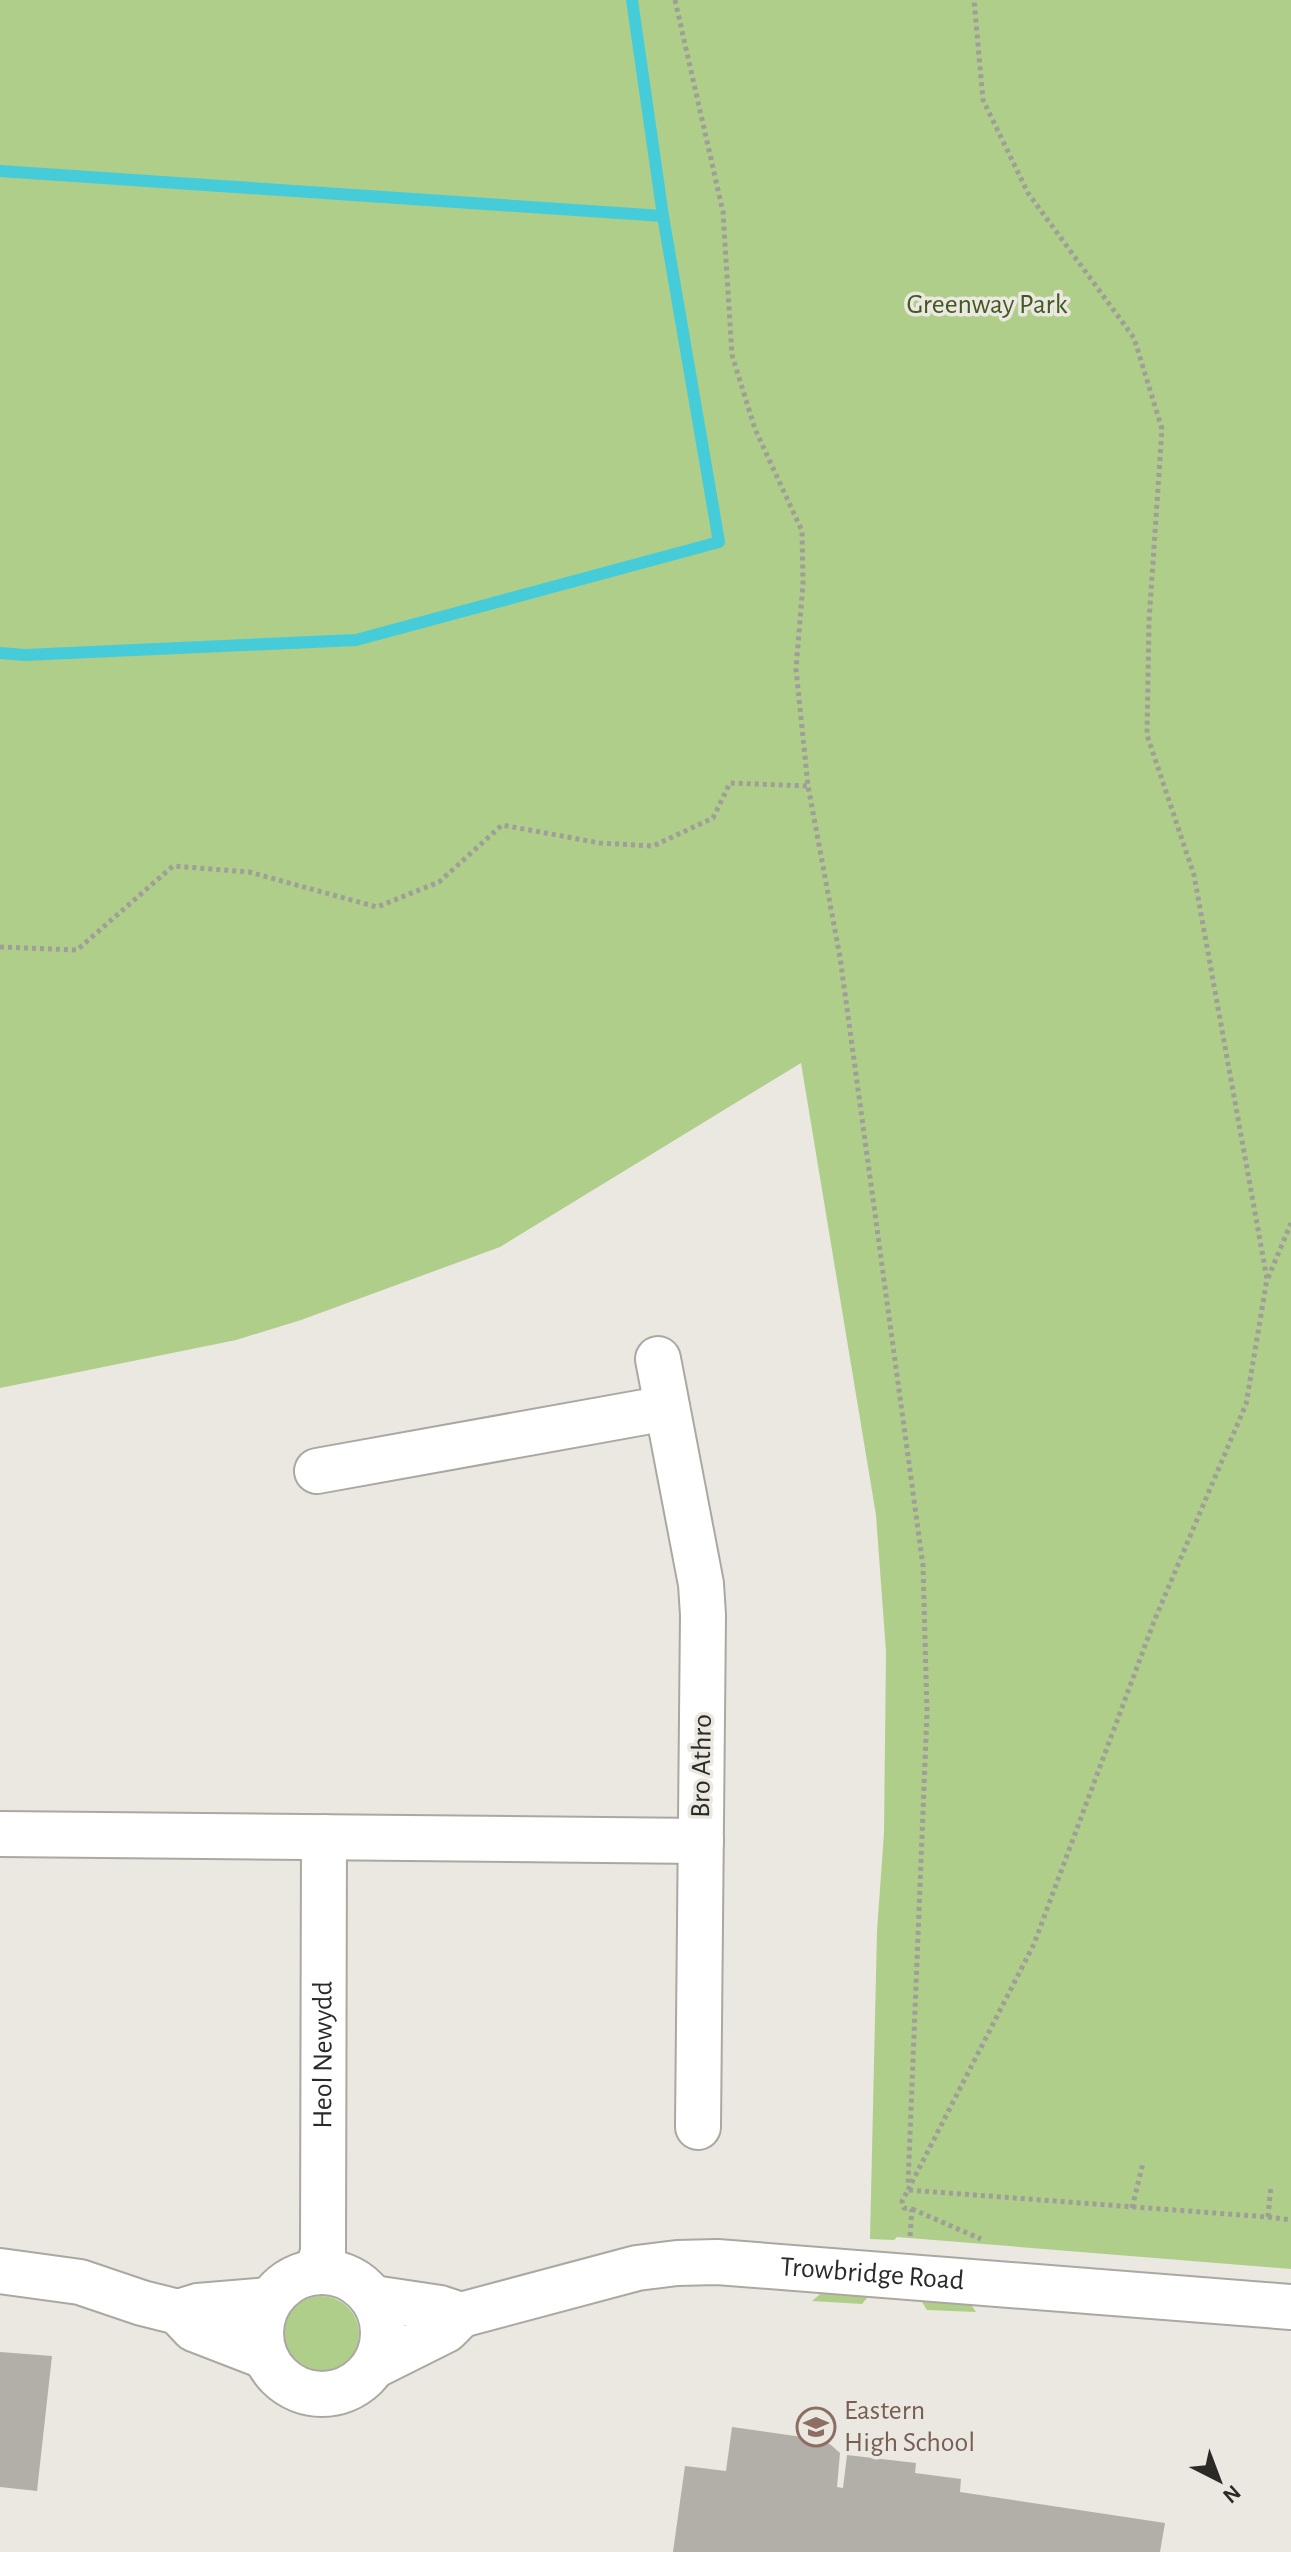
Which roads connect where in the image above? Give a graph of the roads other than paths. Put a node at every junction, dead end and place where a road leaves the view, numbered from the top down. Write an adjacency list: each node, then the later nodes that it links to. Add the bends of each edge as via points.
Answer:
1 (658, 1359): 2 (street, Bro Athro)
2 (667, 1408): 3 (street); 6 (street, Bro Athro, via 701,1584)
3 (317, 1471)
4 (0, 1834): 5 (street)
5 (324, 1837): 6 (street); 9 (street, Heol Newydd, via 323,2252)
6 (701, 1841): 7 (street, Bro Athro)
7 (698, 2127)
8 (0, 2271): 13 (street, Trowbridge Road, via 80,2282)
9 (317, 2272): 10 (street, Trowbridge Road, via 354,2281); 11 (street, via 282,2286)
10 (373, 2298): 14 (street, Trowbridge Road); 16 (street, via 384,2331)
11 (270, 2300): 13 (street, Trowbridge Road); 15 (street, via 262,2317)
12 (1291, 2307): 14 (street, Trowbridge Road, via 717,2262 637,2268)
13 (178, 2312): 15 (street, Trowbridge Road, via 194,2329)
14 (461, 2315): 16 (street, Trowbridge Road, via 446,2330)
15 (264, 2356): 16 (street, Trowbridge Road, via 288,2385 326,2395 345,2391)
16 (374, 2366)

